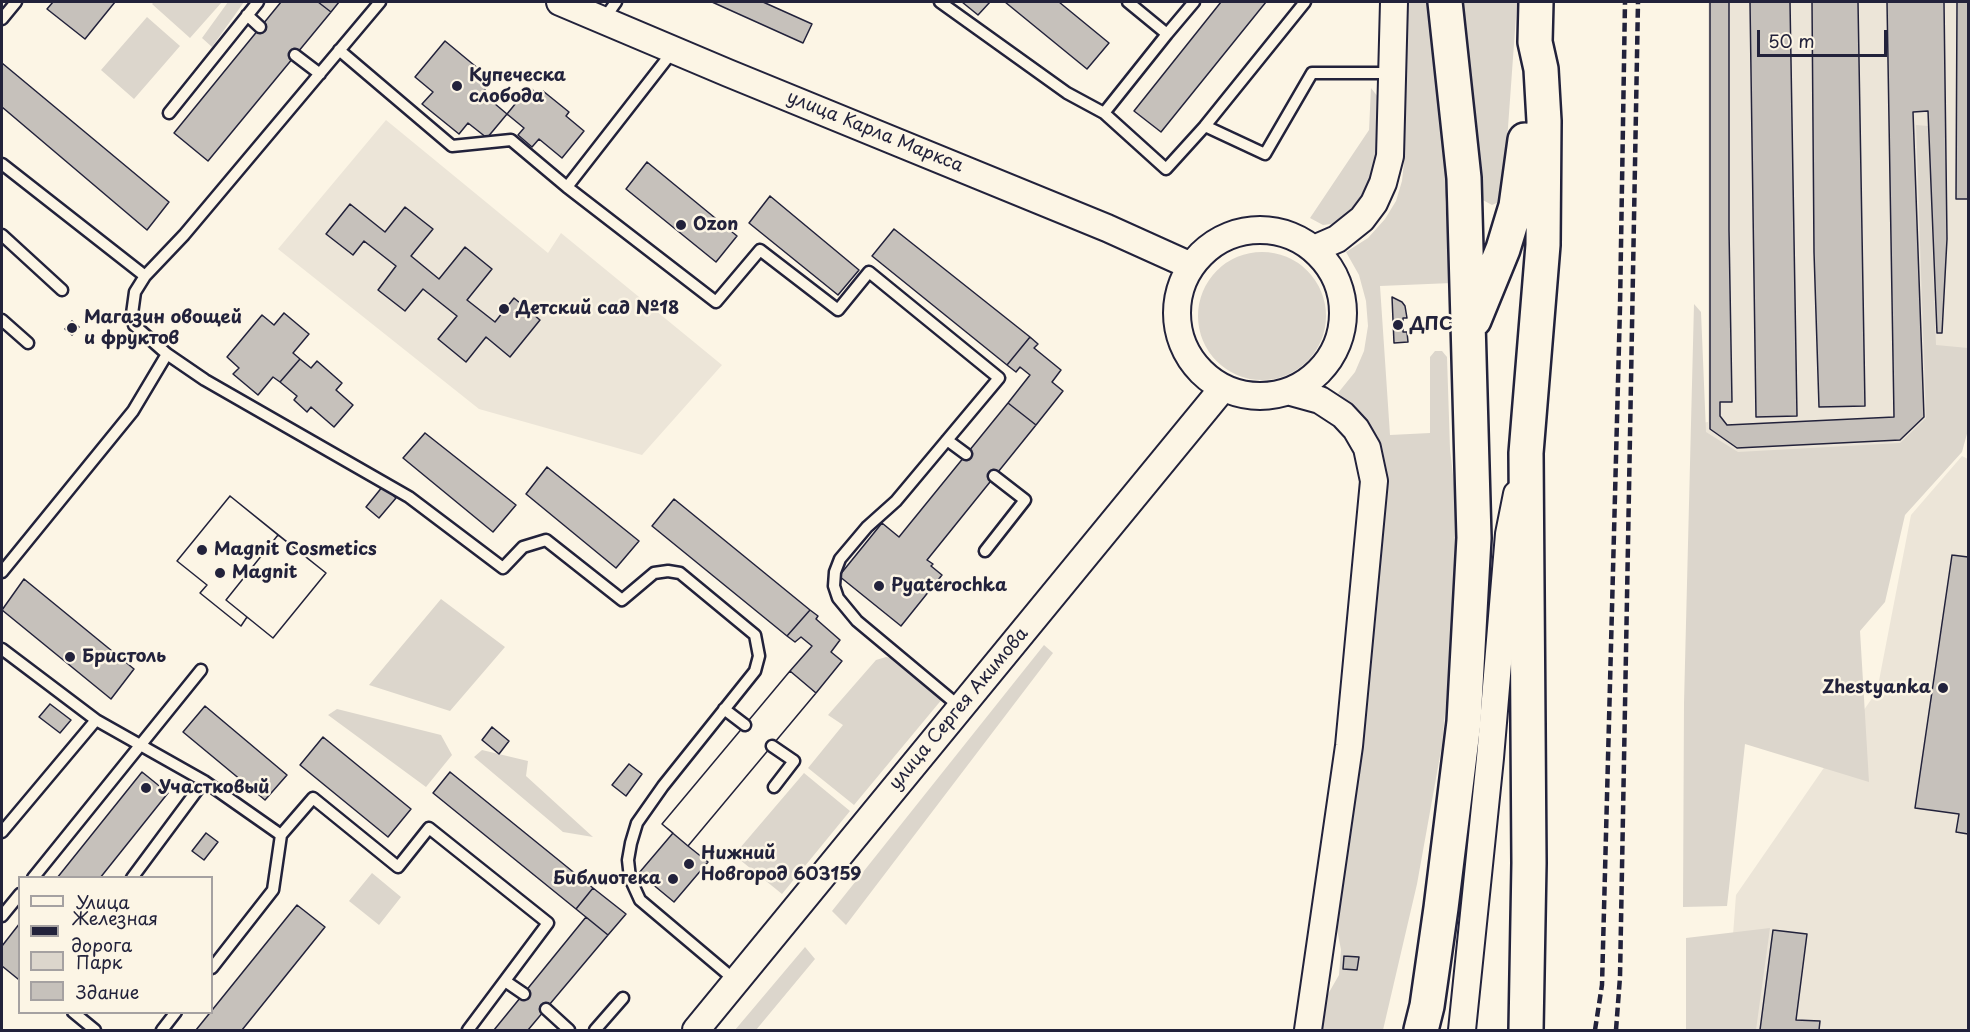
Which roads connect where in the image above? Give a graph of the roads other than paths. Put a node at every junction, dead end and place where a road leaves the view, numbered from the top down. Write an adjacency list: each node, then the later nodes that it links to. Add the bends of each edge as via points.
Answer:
1 (15, 2): 14 (lane)
2 (258, 2): 13 (lane)
3 (381, 2): 18 (lane)
4 (560, 2): 12 (street, улица Карла Маркса)
5 (940, 2): 24 (lane, via 1067,93)
6 (1128, 2): 16 (lane)
7 (1194, 2): 16 (lane)
8 (1305, 2): 25 (lane)
9 (1394, 2): 21 (street)
10 (1444, 2): 34 (main road, via 1464,178)
11 (1536, 2): 17 (main road)
12 (610, 10): 19 (street, улица Карла Маркса)
13 (247, 15): 15 (lane); 23 (lane)
14 (2, 19)
15 (260, 27)
16 (1167, 34): 24 (lane)
17 (1535, 42): 34 (main road, via 1516,206 1503,249); 40 (main road, via 1544,121 1543,245)
18 (339, 50): 22 (lane); 27 (lane, via 452,146 511,140)
19 (674, 50): 27 (lane); 30 (street, улица Карла Маркса)
20 (295, 56): 22 (lane)
21 (1393, 73): 25 (lane, via 1312,73 1265,154); 29 (street, via 1390,156 1383,183 1362,219 1337,239)
22 (320, 74): 31 (lane)
23 (169, 113)
24 (1104, 113): 25 (lane, via 1166,169)
25 (1205, 126)
26 (2, 164): 31 (lane)
27 (567, 187): 39 (lane, via 716,302 760,250 838,310 869,272 999,378)
28 (2, 236): 32 (lane)
29 (1314, 249): 30 (street, via 1286,235 1259,230 1233,235); 38 (street, via 1329,267 1340,291 1343,318 1337,345 1323,368)
30 (1189, 265): 37 (street, via 1179,294 1177,321 1185,349 1200,371)
31 (145, 276): 36 (lane, via 135,292 134,325)
32 (62, 290)
33 (2, 320): 35 (lane)
34 (1469, 330): 76 (main road, via 1474,538 1464,722 1440,919)
35 (28, 343)
36 (167, 354): 44 (lane, via 133,411); 48 (lane, via 205,380 409,497 503,568 523,547 546,540 622,600 654,573 680,573 755,635 758,643 755,671)
37 (1223, 388): 38 (street, via 1249,396); 47 (street, улица Сергея Акимова)
38 (1291, 392): 75 (street, via 1320,400 1343,415 1367,448 1374,481 1349,746)
39 (947, 440): 41 (lane); 47 (lane, via 840,559 834,586 838,598 857,621)
40 (1526, 453): 77 (street, via 1509,534); 78 (main road)
41 (966, 454)
42 (994, 476): 43 (lane, via 1025,500)
43 (985, 551)
44 (2, 572)
45 (2, 649): 49 (lane)
46 (201, 670): 51 (lane)
47 (960, 707): 63 (street, улица Сергея Акимова)
48 (724, 709): 50 (lane); 63 (lane, via 637,823 628,860 630,878 640,900)
49 (96, 720): 51 (lane); 55 (lane)
50 (745, 725)
51 (140, 744): 53 (lane); 57 (lane)
52 (772, 746): 54 (lane, via 794,761)
53 (204, 781): 56 (lane); 58 (lane)
54 (774, 787)
55 (2, 832)
56 (281, 835): 61 (lane, via 273,890); 62 (lane, via 313,798 398,867 429,828 548,923)
57 (35, 876)
58 (133, 876)
59 (18, 896): 60 (lane)
60 (2, 916)
61 (213, 967)
62 (505, 981): 64 (lane); 71 (lane)
63 (736, 981): 74 (street, улица Сергея Акимова)
64 (524, 994)
65 (623, 998): 73 (lane)
66 (546, 1010): 72 (lane)
67 (75, 1014): 69 (lane)
68 (175, 1014): 70 (lane)
69 (95, 1030)
70 (162, 1030)
71 (468, 1030)
72 (568, 1030)
73 (595, 1030)
74 (696, 1030)
75 (1308, 1030)
76 (1421, 1030)
77 (1462, 1030)
78 (1526, 1030)

